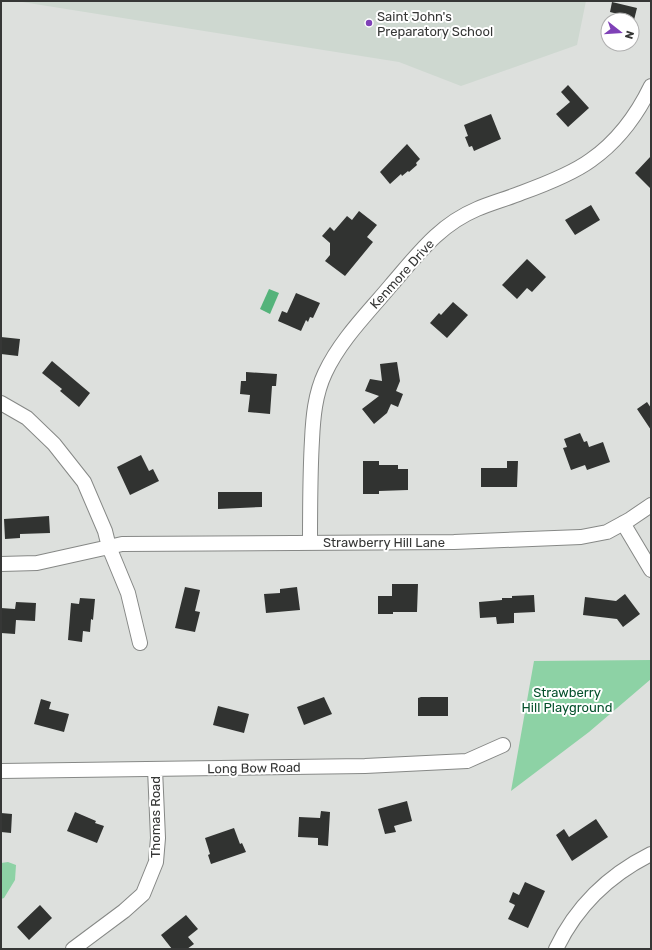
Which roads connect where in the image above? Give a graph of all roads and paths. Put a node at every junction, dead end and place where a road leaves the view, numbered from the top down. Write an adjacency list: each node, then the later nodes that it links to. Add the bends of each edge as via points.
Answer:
1 (651, 86): 5 (street, Kenmore Drive, via 640,108 627,125 591,161 560,178 476,209 454,221 423,247 353,329 324,374 313,413)
2 (1, 403): 6 (street, via 27,418 54,444 84,482)
3 (651, 505): 4 (street, Strawberry Hill Lane)
4 (623, 523): 5 (street, Strawberry Hill Lane, via 607,532 574,537 454,542); 8 (street)
5 (310, 543): 6 (street, Strawberry Hill Lane, via 122,544)
6 (110, 547): 7 (street, Strawberry Hill Lane, via 37,563); 9 (street, via 128,593)
7 (1, 564)
8 (651, 570)
9 (140, 643)
10 (503, 744): 11 (street, Long Bow Road, via 466,761 365,766)
11 (155, 769): 12 (street, Long Bow Road); 14 (street, Thomas Road, via 158,838 156,862 143,894)
12 (1, 771)
13 (651, 854): 15 (street, via 622,870 596,892 573,918)
14 (74, 949)
15 (556, 949)

